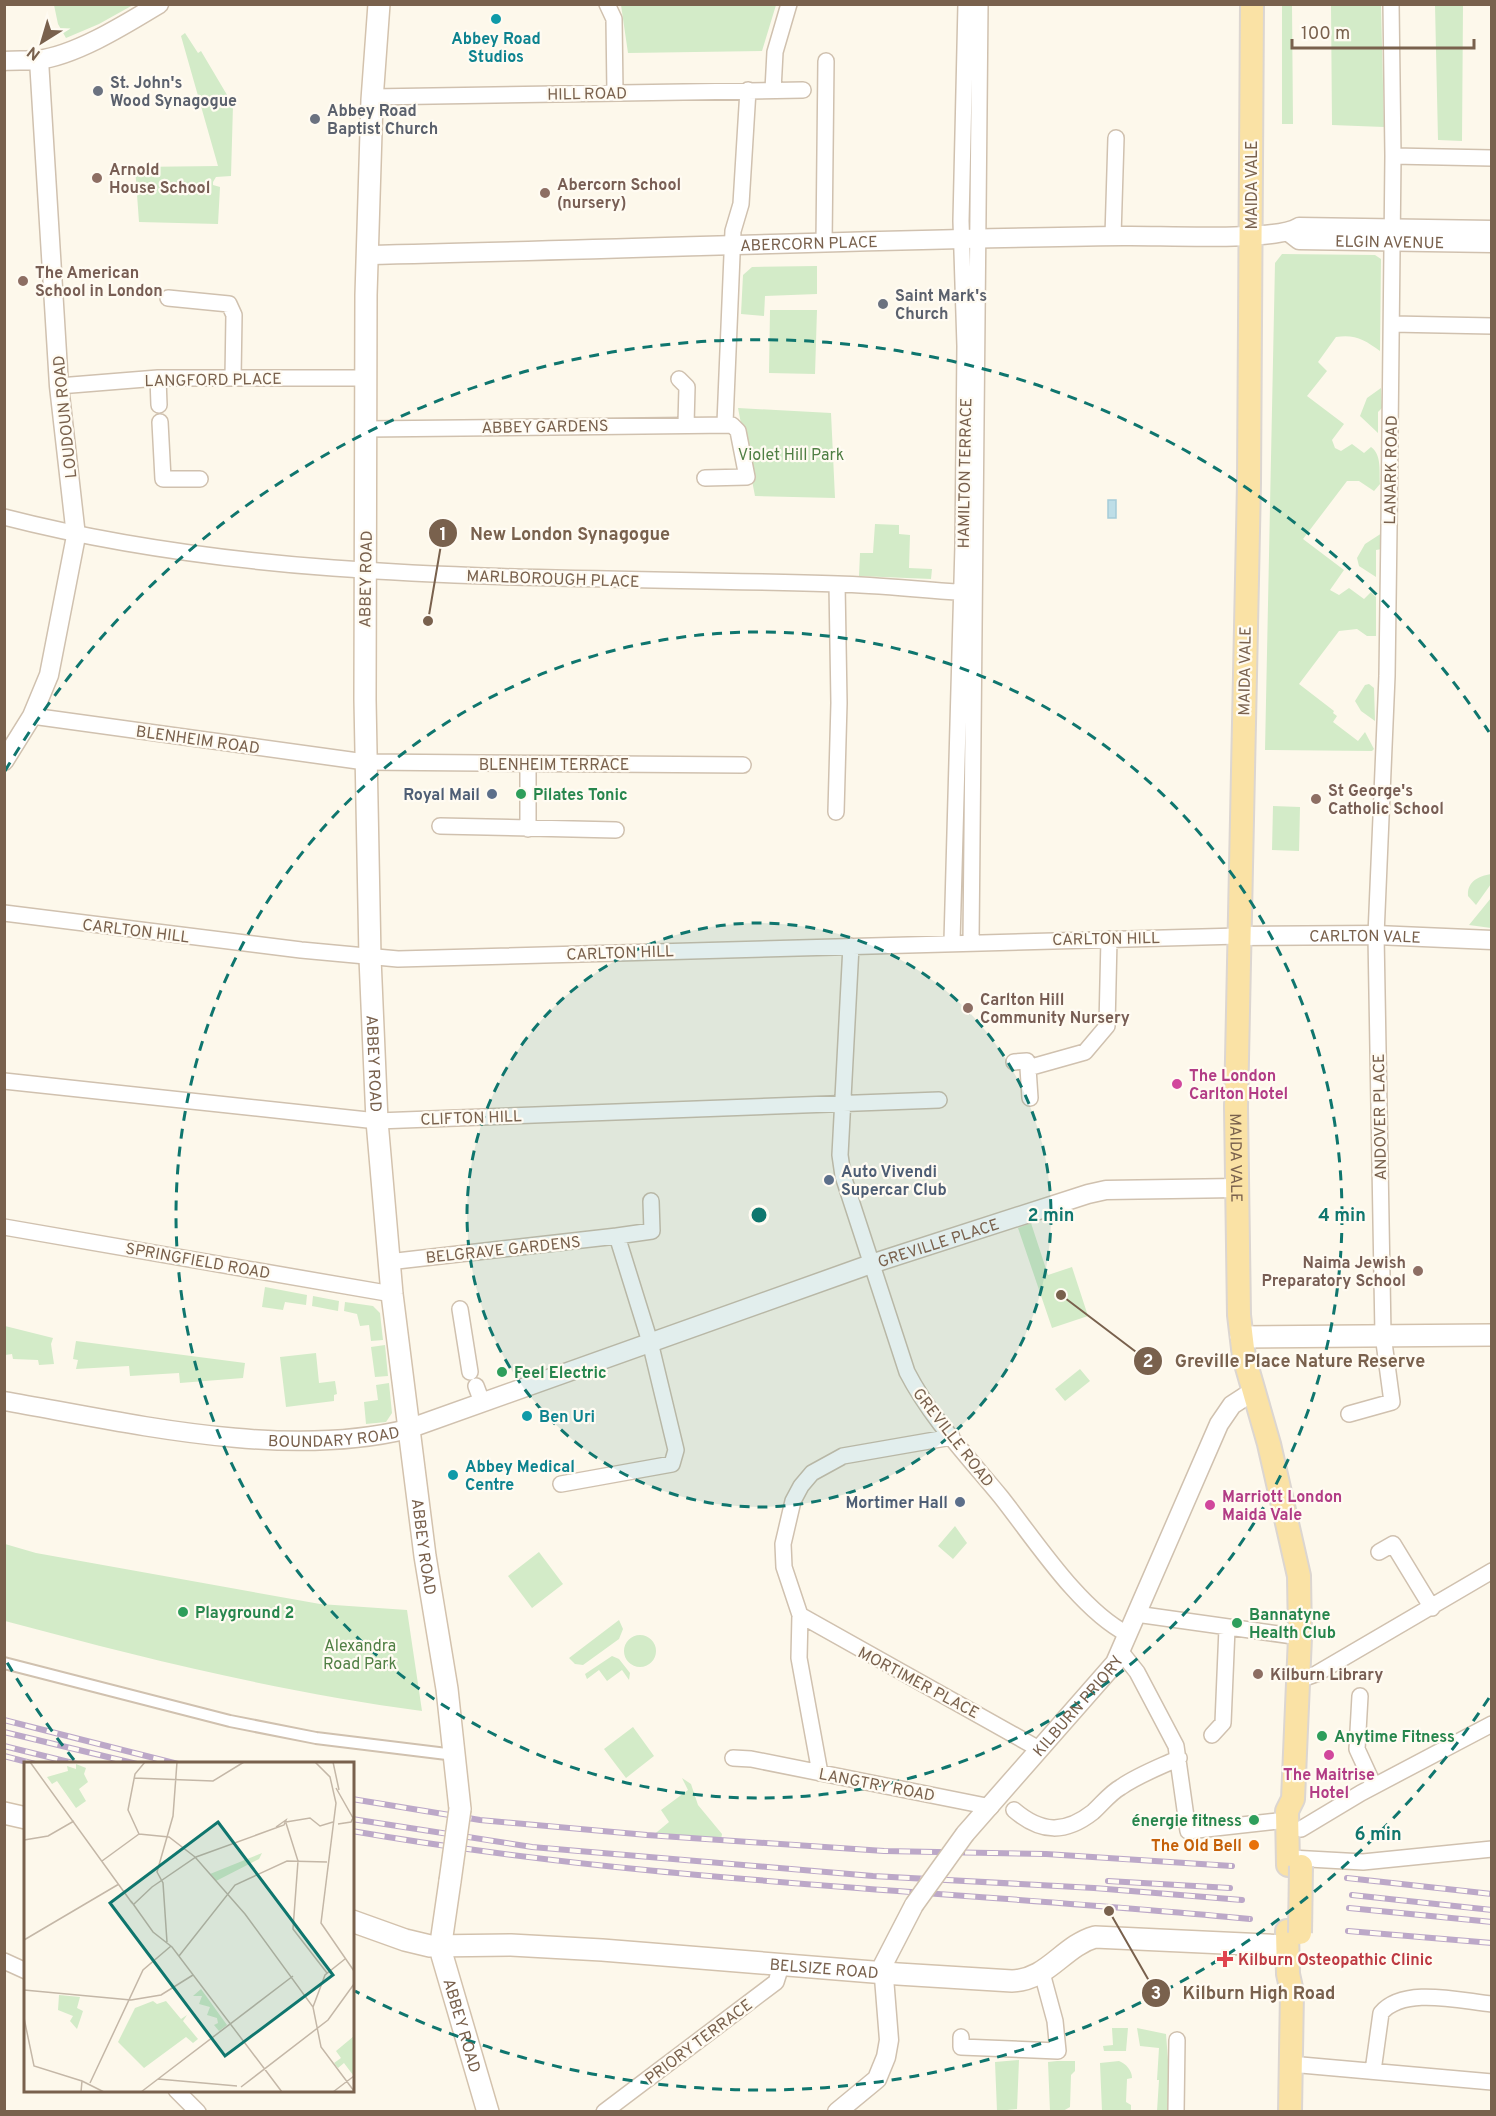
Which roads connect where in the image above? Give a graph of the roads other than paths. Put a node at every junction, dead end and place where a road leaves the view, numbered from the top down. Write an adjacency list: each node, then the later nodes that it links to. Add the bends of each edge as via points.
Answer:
1 (159, 4): 9 (street, via 112,32)
2 (379, 4): 16 (main road, ABBEY ROAD)
3 (607, 4): 15 (street, via 614,19)
4 (789, 4): 13 (street, via 775,52)
5 (966, 4): 24 (street, HAMILTON TERRACE)
6 (980, 4): 24 (street, HAMILTON TERRACE)
7 (1252, 4): 21 (main road, MAIDA VALE)
8 (1391, 4): 18 (street, LANARK ROAD)
9 (39, 60): 10 (street); 36 (street, LOUDOUN ROAD)
10 (4, 61)
11 (826, 61): 25 (street)
12 (748, 90): 13 (street, HILL ROAD); 15 (street, HILL ROAD); 27 (street, via 741,204)
13 (773, 90): 14 (street, HILL ROAD)
14 (803, 90)
15 (615, 93): 16 (street, HILL ROAD)
16 (372, 97): 28 (main road, ABBEY ROAD)
17 (1116, 138): 22 (street)
18 (1393, 156): 19 (street); 23 (street, LANARK ROAD)
19 (1491, 158)
20 (1491, 230): 23 (street, ELGIN AVENUE)
21 (1251, 234): 22 (street, ABERCORN PLACE); 23 (street, ELGIN AVENUE, via 1290,233 1299,240); 60 (main road, MAIDA VALE)
22 (1113, 236): 24 (street, ABERCORN PLACE)
23 (1391, 236): 26 (street, ELGIN AVENUE); 30 (street, LANARK ROAD)
24 (969, 240): 25 (street, ABERCORN PLACE); 48 (street, HAMILTON TERRACE, via 965,346)
25 (824, 243): 27 (street, ABERCORN PLACE)
26 (1491, 243)
27 (732, 246): 28 (street, ABERCORN PLACE); 39 (street)
28 (367, 255): 34 (main road, ABBEY ROAD)
29 (168, 298): 33 (street, via 229,304 234,315)
30 (1392, 324): 31 (street); 59 (street, LANARK ROAD, via 1387,676)
31 (1491, 326)
32 (158, 378): 33 (street, LANGFORD PLACE); 36 (street, LANGFORD PLACE); 37 (street)
33 (233, 378): 34 (street, LANGFORD PLACE)
34 (366, 378): 41 (main road, ABBEY ROAD)
35 (679, 379): 40 (street, via 687,387)
36 (59, 386): 45 (street, LOUDOUN ROAD)
37 (159, 405)
38 (160, 422): 43 (street, via 163,479)
39 (725, 423): 40 (street, ABBEY GARDENS); 42 (street, via 738,431 747,477)
40 (686, 424): 41 (street, ABBEY GARDENS)
41 (366, 429): 46 (main road, ABBEY ROAD)
42 (705, 478)
43 (200, 479)
44 (4, 517): 45 (street, MARLBOROUGH PLACE)
45 (76, 536): 46 (street, MARLBOROUGH PLACE); 49 (street, LOUDOUN ROAD, via 49,675)
46 (365, 571): 47 (street, MARLBOROUGH PLACE); 51 (main road, ABBEY ROAD)
47 (837, 584): 48 (street, MARLBOROUGH PLACE); 54 (street)
48 (968, 593): 63 (street, HAMILTON TERRACE); 64 (street, HAMILTON TERRACE)
49 (32, 716): 50 (street, LOUDOUN ROAD); 51 (street, BLENHEIM ROAD)
50 (4, 761)
51 (365, 762): 52 (street, BLENHEIM TERRACE); 66 (main road, ABBEY ROAD)
52 (528, 764): 53 (street, BLENHEIM TERRACE); 56 (street)
53 (743, 765)
54 (836, 812)
55 (440, 826): 56 (street)
56 (528, 830): 57 (street)
57 (616, 830)
58 (4, 913): 66 (street, CARLTON HILL)
59 (1376, 935): 60 (street, CARLTON VALE); 62 (street, CARLTON VALE); 80 (street, ANDOVER PLACE)
60 (1239, 936): 61 (street, CARLTON HILL); 72 (main road, MAIDA VALE)
61 (1109, 939): 64 (street, CARLTON HILL); 68 (street, via 1107,1026 1085,1052 1021,1065)
62 (1491, 940)
63 (952, 941): 64 (street, CARLTON HILL); 65 (street, CARLTON HILL)
64 (971, 941)
65 (851, 946): 66 (street, CARLTON HILL, via 509,958); 70 (street, GREVILLE ROAD)
66 (370, 958): 71 (main road, ABBEY ROAD)
67 (4, 1081): 71 (street, CLIFTON HILL)
68 (1030, 1098)
69 (939, 1100): 70 (street, CLIFTON HILL)
70 (843, 1104): 71 (street, CLIFTON HILL); 77 (street, GREVILLE ROAD, via 843,1176)
71 (377, 1121): 76 (main road, ABBEY ROAD)
72 (1237, 1188): 77 (street, GREVILLE PLACE, via 1098,1191); 82 (main road, MAIDA VALE)
73 (651, 1201): 75 (street, BELGRAVE GARDENS, via 652,1231)
74 (4, 1227): 78 (street, SPRINGFIELD ROAD)
75 (617, 1236): 76 (street, BELGRAVE GARDENS); 83 (street)
76 (388, 1262): 78 (main road, ABBEY ROAD)
77 (871, 1264): 83 (street, GREVILLE PLACE); 89 (street, GREVILLE ROAD, via 907,1372)
78 (392, 1294): 88 (main road, ABBEY ROAD)
79 (460, 1309): 84 (street)
80 (1383, 1335): 81 (main road); 82 (main road); 87 (street, ANDOVER PLACE, via 1392,1402)
81 (1491, 1335)
82 (1241, 1337): 86 (main road, MAIDA VALE)
83 (650, 1342): 84 (street, BOUNDARY ROAD); 90 (street, via 676,1450 672,1464)
84 (476, 1387): 88 (street, BOUNDARY ROAD)
85 (4, 1401): 88 (street, BOUNDARY ROAD, via 166,1428 282,1441 343,1440)
86 (1255, 1402): 94 (street, KILBURN PRIORY, via 1232,1405 1219,1424); 97 (main road, MAIDA VALE, via 1269,1444 1299,1576)
87 (1349, 1414)
88 (408, 1429): 105 (main road, ABBEY ROAD)
89 (952, 1437): 95 (street, via 843,1456 806,1479 794,1502 783,1544 784,1567); 98 (street, GREVILLE ROAD)
90 (561, 1484)
91 (1379, 1552): 93 (street, via 1393,1544)
92 (1491, 1571): 93 (street)
93 (1432, 1608): 100 (street)
94 (1136, 1614): 96 (street); 98 (street, KILBURN PRIORY)
95 (800, 1615): 104 (street, MORTIMER PLACE); 108 (street, via 799,1658)
96 (1227, 1628): 97 (street); 103 (street, via 1223,1723)
97 (1300, 1637): 100 (main road, MAIDA VALE)
98 (1124, 1643): 104 (street, KILBURN PRIORY, via 1115,1663); 107 (street, GREVILLE ROAD)
99 (4, 1663): 105 (street, via 230,1721 316,1738)
100 (1299, 1680): 114 (main road, MAIDA VALE)
101 (1360, 1696): 109 (street, via 1357,1749)
102 (1491, 1724): 109 (street)
103 (1212, 1736)
104 (1039, 1749): 110 (street, KILBURN PRIORY)
105 (456, 1755): 118 (main road, ABBEY ROAD, bridge, via 460,1809)
106 (734, 1758): 108 (street, LANGTRY ROAD)
107 (1179, 1758): 111 (street, via 1120,1787 1092,1813 1066,1827 1046,1828 1029,1822); 114 (street, GREVILLE ROAD, via 1188,1831)
108 (820, 1773): 110 (street, LANGTRY ROAD)
109 (1374, 1786): 114 (street)
110 (991, 1807): 122 (street, KILBURN PRIORY, bridge, via 965,1834 914,1905 886,1956)
111 (1014, 1810)
112 (4, 1813): 113 (main road)
113 (24, 1818)
114 (1294, 1843): 115 (street, via 1363,1862); 117 (main road, MAIDA VALE, bridge)
115 (1491, 1849)
116 (354, 1922): 118 (main road, BELSIZE ROAD, via 413,1943)
117 (1291, 1936): 123 (main road, BELSIZE ROAD, via 1095,1937 1077,1944); 127 (main road, MAIDA VALE, via 1300,1975 1292,1992)
118 (441, 1946): 120 (main road, BELSIZE ROAD, via 511,1945); 132 (main road, ABBEY ROAD)
119 (4, 1961): 121 (street)
120 (782, 1963): 122 (main road, BELSIZE ROAD); 133 (street, PRIORY TERRACE, via 776,1982)
121 (24, 1970)
122 (884, 1973): 123 (main road, BELSIZE ROAD, via 1018,1981); 134 (street, via 889,2040 886,2057 877,2079)
123 (1042, 1973): 125 (street, via 1055,2021 1058,2051 961,2047)
124 (1491, 2004): 128 (street, via 1410,1997 1393,2003 1381,2013)
125 (961, 2037)
126 (1177, 2040): 135 (street)
127 (1290, 2064): 128 (street); 136 (main road, MAIDA VALE)
128 (1373, 2071): 129 (street)
129 (1491, 2082)
130 (177, 2092): 131 (street)
131 (198, 2112)
132 (488, 2112)
133 (604, 2112)
134 (837, 2112)
135 (1176, 2112)
136 (1290, 2112)

